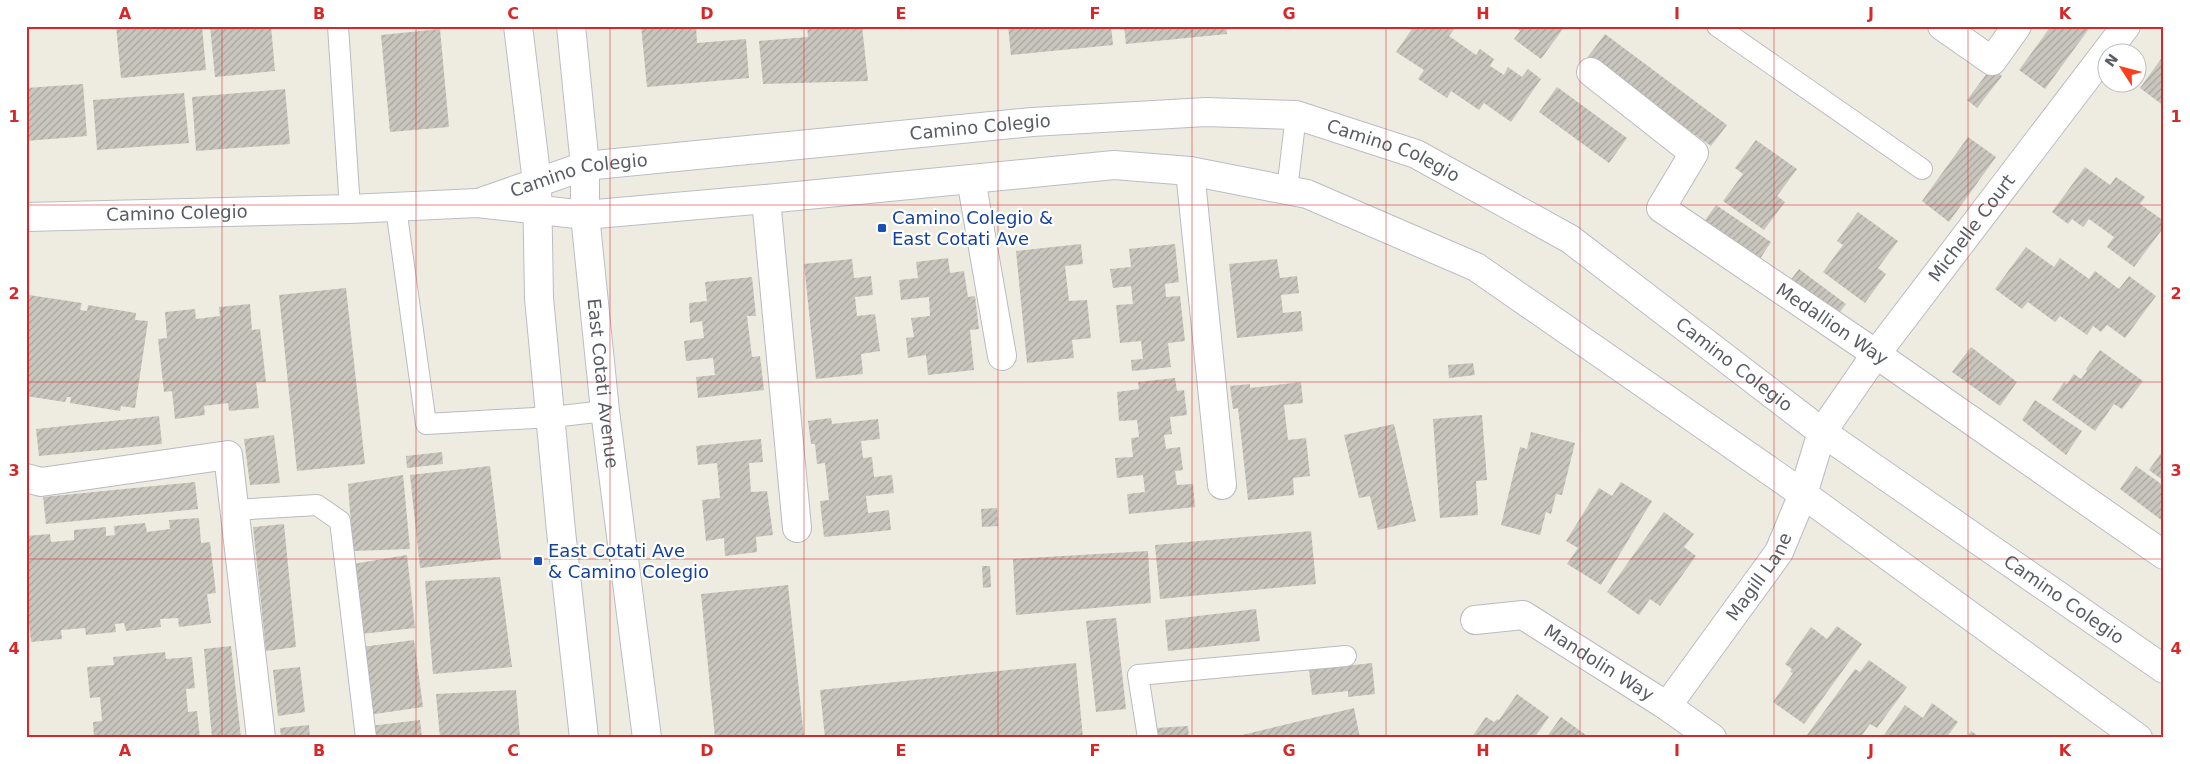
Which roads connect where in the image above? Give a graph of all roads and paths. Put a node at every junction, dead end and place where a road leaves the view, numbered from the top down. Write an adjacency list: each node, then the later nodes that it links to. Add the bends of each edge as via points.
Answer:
1 (338, 26): 19 (lane)
2 (518, 26): 14 (street)
3 (571, 26): 10 (street, East Cotati Avenue)
4 (1717, 26): 11 (lane)
5 (1942, 26): 6 (street, via 1992,62)
6 (2017, 26)
7 (2126, 26): 23 (street, Michelle Court)
8 (1591, 72): 23 (street, Medallion Way, via 1694,153 1661,208)
9 (1296, 115): 10 (street, Camino Colegio, via 1206,112 1032,122); 15 (lane); 27 (street, Camino Colegio, via 1416,154 1570,239)
10 (585, 166): 14 (street, Camino Colegio); 21 (street, East Cotati Avenue)
11 (1922, 170)
12 (1190, 171): 13 (street, Camino Colegio, via 1114,165); 15 (street, Camino Colegio); 29 (street)
13 (971, 179): 16 (street, Camino Colegio); 24 (street)
14 (536, 182): 17 (street, Camino Colegio); 20 (street)
15 (1287, 190): 30 (street, Camino Colegio, via 1307,194 1476,267)
16 (766, 199): 21 (street, Camino Colegio); 32 (street)
17 (477, 203): 18 (street, Camino Colegio); 20 (street, Camino Colegio)
18 (396, 208): 19 (street, Camino Colegio); 26 (lane, via 426,424)
19 (350, 209): 22 (street, Camino Colegio)
20 (538, 209): 21 (street, Camino Colegio); 26 (street, via 540,298)
21 (585, 214): 25 (street, East Cotati Avenue)
22 (26, 217)
23 (1876, 354): 27 (street, Michelle Court); 33 (street, Medallion Way)
24 (1002, 356)
25 (605, 411): 26 (lane); 41 (street, East Cotati Avenue)
26 (552, 417): 40 (street)
27 (1822, 432): 30 (street, Magill Lane); 36 (street, Camino Colegio)
28 (26, 478): 31 (street, via 41,482 228,455)
29 (1222, 485)
30 (1803, 494): 37 (street, Magill Lane, via 1779,552); 44 (street, Camino Colegio)
31 (234, 510): 38 (street); 39 (lane, via 317,505 340,521)
32 (797, 528)
33 (2164, 555)
34 (1475, 620): 37 (street, Mandolin Way, via 1523,615)
35 (1346, 656): 42 (lane, via 1138,675)
36 (2164, 669)
37 (1667, 706): 43 (street, Mandolin Way)
38 (261, 738)
39 (366, 738)
40 (584, 738)
41 (647, 738)
42 (1148, 738)
43 (1712, 738)
44 (2138, 738)

